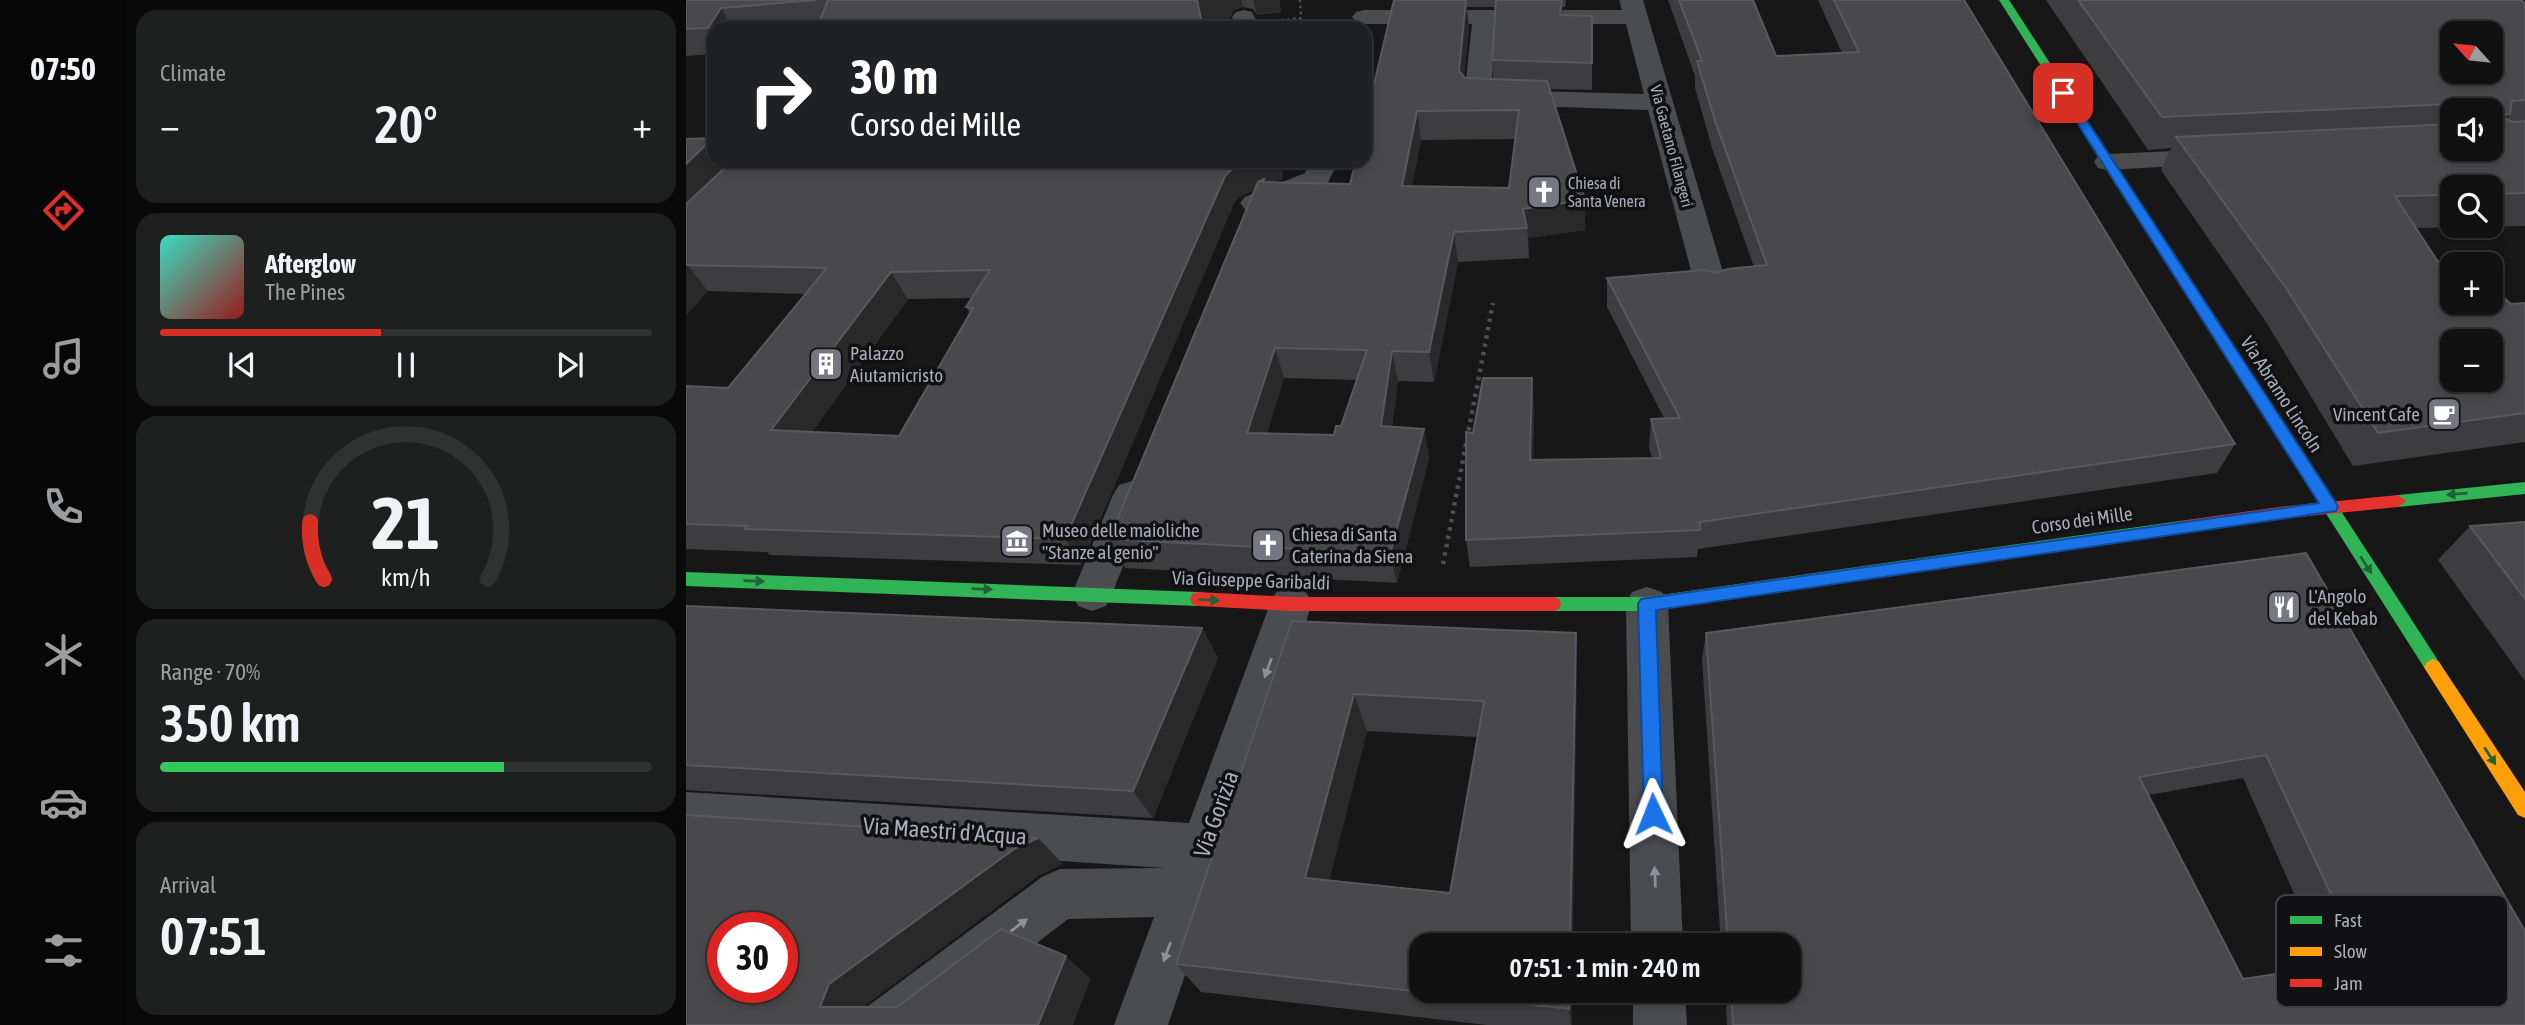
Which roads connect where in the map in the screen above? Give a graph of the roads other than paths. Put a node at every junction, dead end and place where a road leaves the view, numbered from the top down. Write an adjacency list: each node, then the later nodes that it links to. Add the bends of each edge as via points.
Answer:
1 (2004, 0): 7 (street, Via Abramo Lincoln)
2 (1633, 7): 4 (street); 5 (street, Via Gaetano Filangeri)
3 (1364, 15): 4 (street)
4 (1485, 18): 5 (street, via 1478,98)
5 (1660, 102): 10 (street, Via Gaetano Filangeri)
6 (2251, 156): 7 (street)
7 (2108, 162): 13 (street, Via Abramo Lincoln)
8 (1322, 168): 9 (street, via 1317,178)
9 (1246, 217)
10 (1712, 289)
11 (1143, 468): 15 (street)
12 (2525, 488): 13 (street, Corso dei Mille, one-way to 13)
13 (2330, 507): 17 (street, Corso dei Mille); 18 (street, Via Abramo Lincoln, one-way to 18)
14 (686, 579): 15 (street, Via Giuseppe Garibaldi, one-way to 15)
15 (1092, 594): 16 (street, Via Giuseppe Garibaldi, one-way to 16)
16 (1291, 604): 17 (street, Via Giuseppe Garibaldi); 20 (street, Via Gorizia, one-way to 20)
17 (1647, 604): 21 (street, one-way to 17)
18 (2525, 809)
19 (686, 814): 20 (street, Via Maestri d'Acqua)
20 (1196, 870): 23 (street, Via Gorizia, one-way to 23); 24 (street, one-way to 20, via 1060,894)
21 (1657, 933)
22 (1659, 1003): 25 (street)
23 (1149, 1024)
24 (887, 1025)
25 (1660, 1025)

